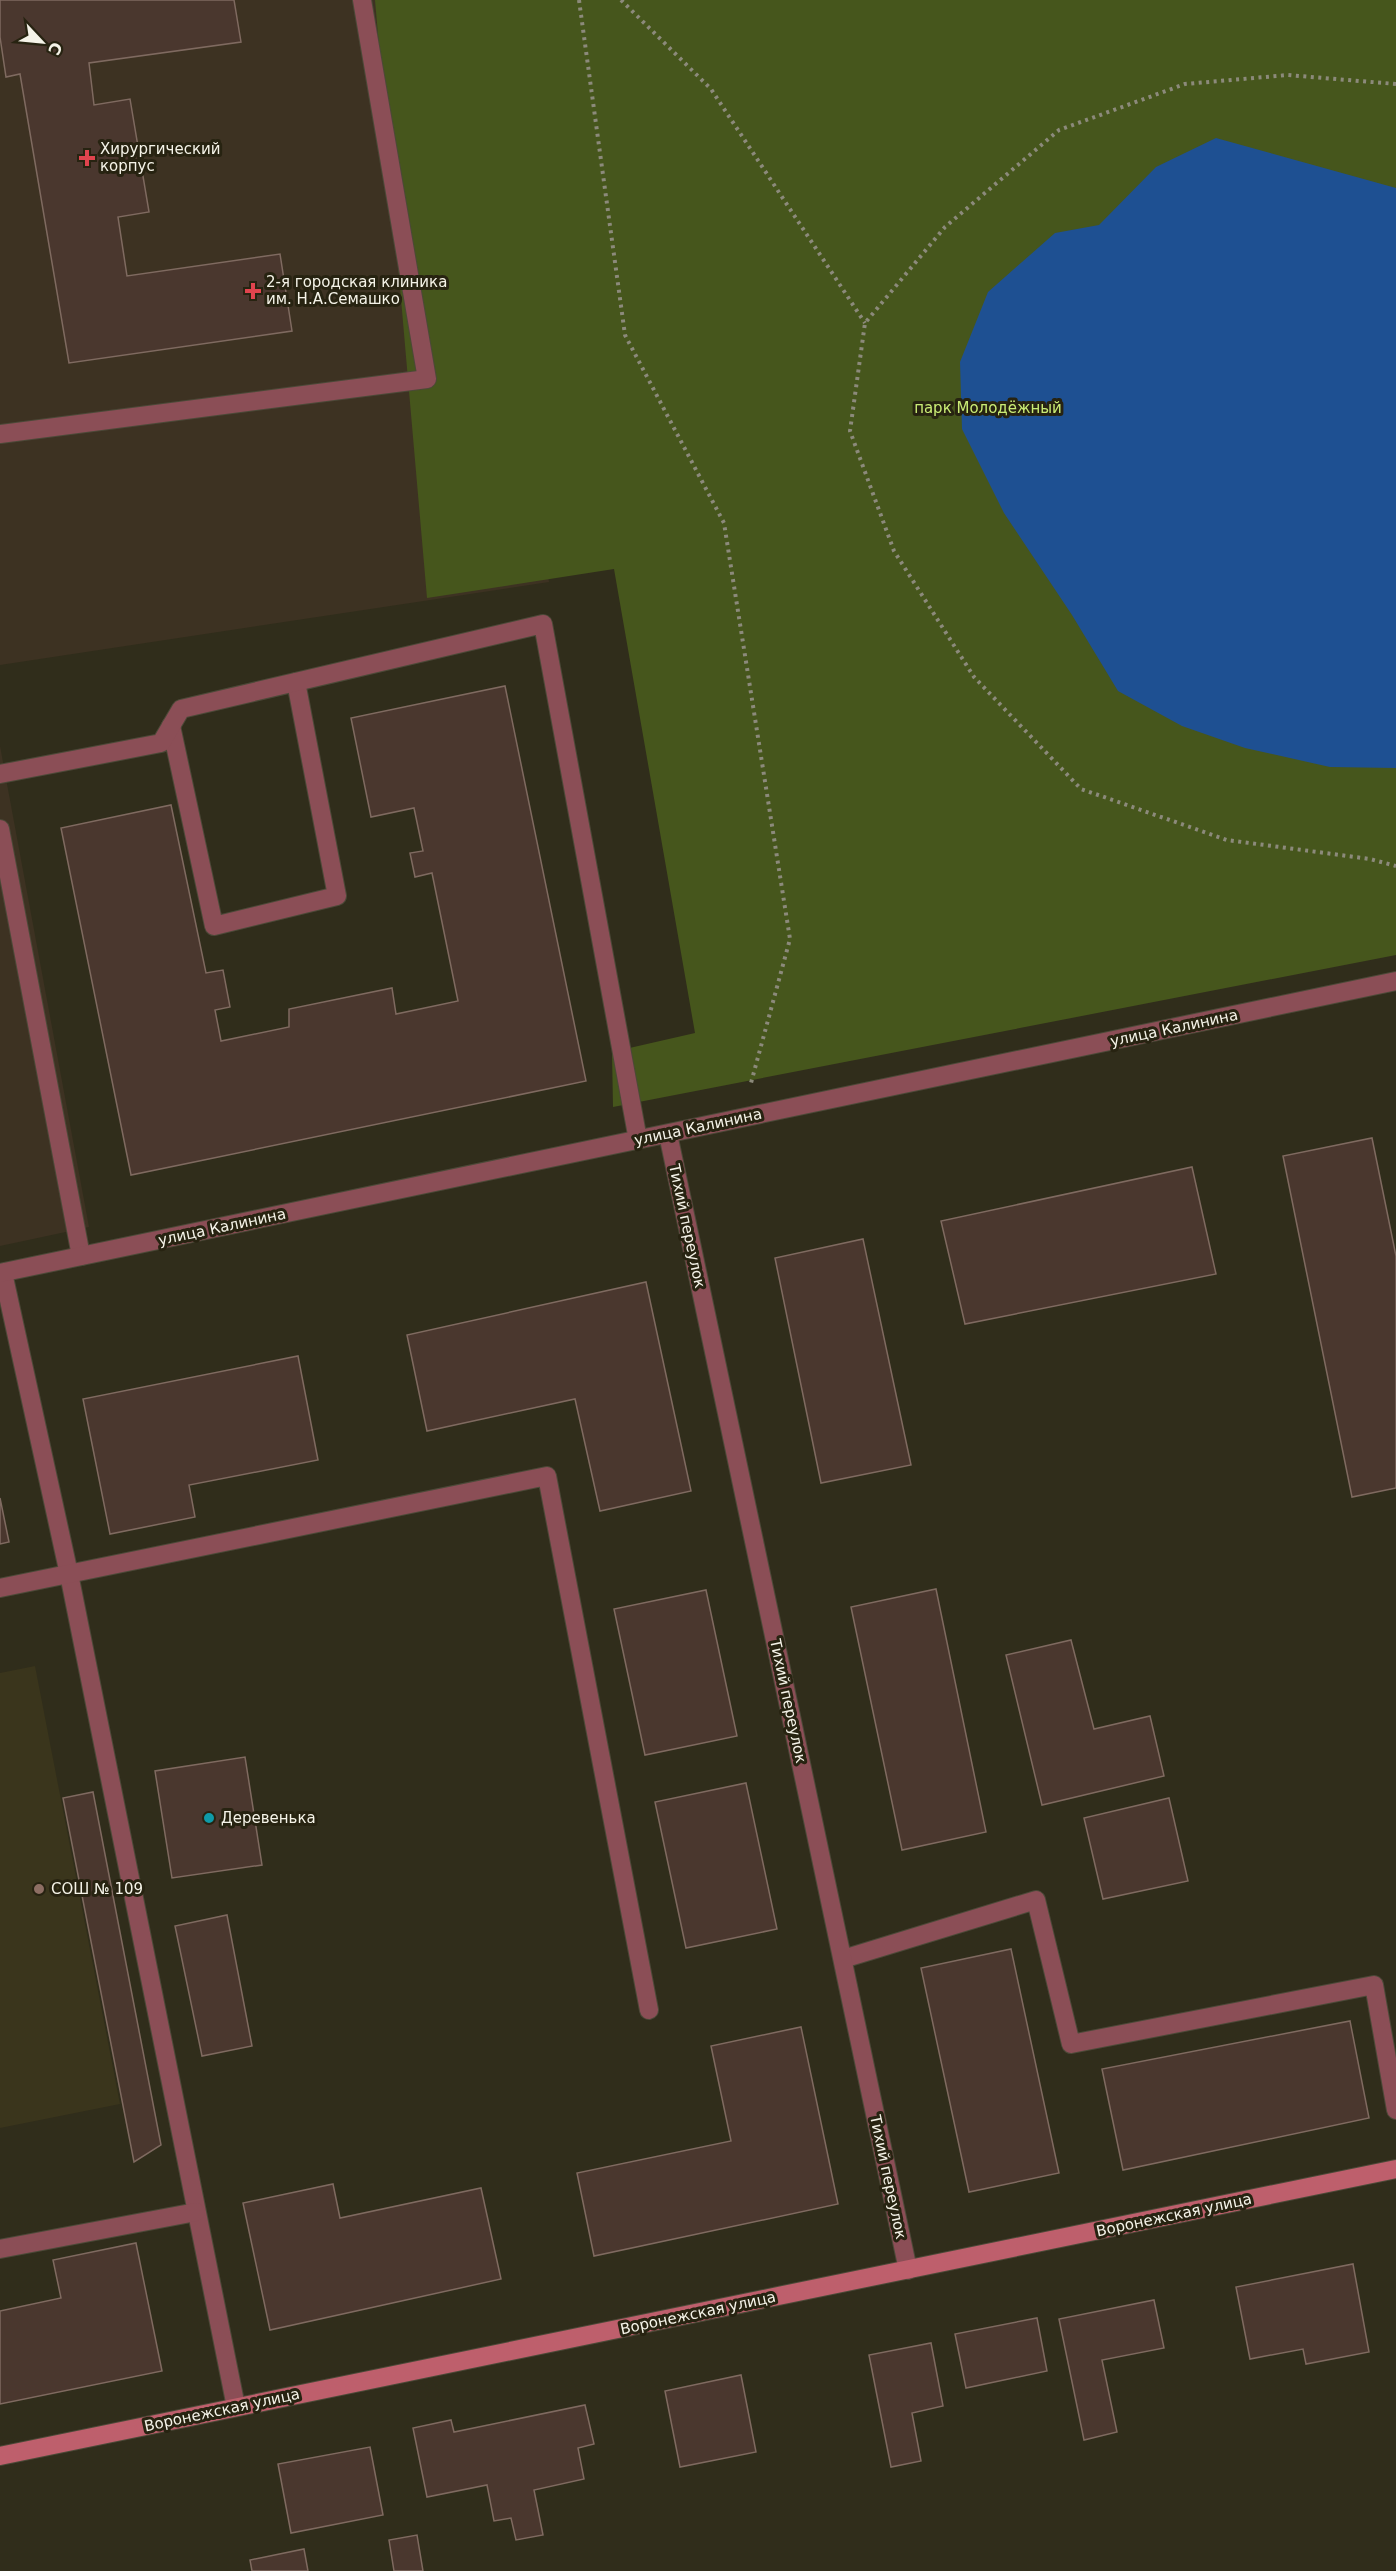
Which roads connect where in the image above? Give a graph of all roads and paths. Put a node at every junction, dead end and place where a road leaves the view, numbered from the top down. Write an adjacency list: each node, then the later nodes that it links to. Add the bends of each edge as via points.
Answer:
1 (362, 0): 6 (street, via 427,379)
2 (579, 0): 13 (path, via 625,335 724,523 790,939)
3 (621, 0): 5 (path, via 711,89)
4 (1396, 84): 5 (path, via 1288,75 1185,84 1059,130 945,227)
5 (865, 323): 11 (path, via 850,431 894,550 974,677 1081,789 1227,840)
6 (0, 434)
7 (296, 682): 8 (street, via 180,709); 8 (street, via 337,896 214,926); 15 (street, via 543,624)
8 (171, 726): 9 (street, via 161,743)
9 (0, 774)
10 (0, 829): 16 (street)
11 (1396, 866)
12 (1396, 981): 13 (street, улица Калинина)
13 (742, 1118): 14 (street, улица Калинина)
14 (668, 1134): 15 (street, улица Калинина); 20 (street, Тихий переулок)
15 (638, 1140): 16 (street, улица Калинина)
16 (81, 1256): 17 (street, улица Калинина)
17 (2, 1273): 18 (street)
18 (69, 1574): 19 (street); 21 (street, via 548,1476); 24 (street)
19 (0, 1588)
20 (843, 1959): 22 (street, via 1036,1900 1071,2044 1374,1985); 26 (street, Тихий переулок)
21 (649, 2010)
22 (1396, 2110)
23 (1396, 2169): 26 (street, Воронежская улица)
24 (196, 2212): 25 (street); 27 (street)
25 (0, 2249)
26 (908, 2270): 27 (street, Воронежская улица)
27 (236, 2408): 28 (street, Воронежская улица)
28 (0, 2456)

